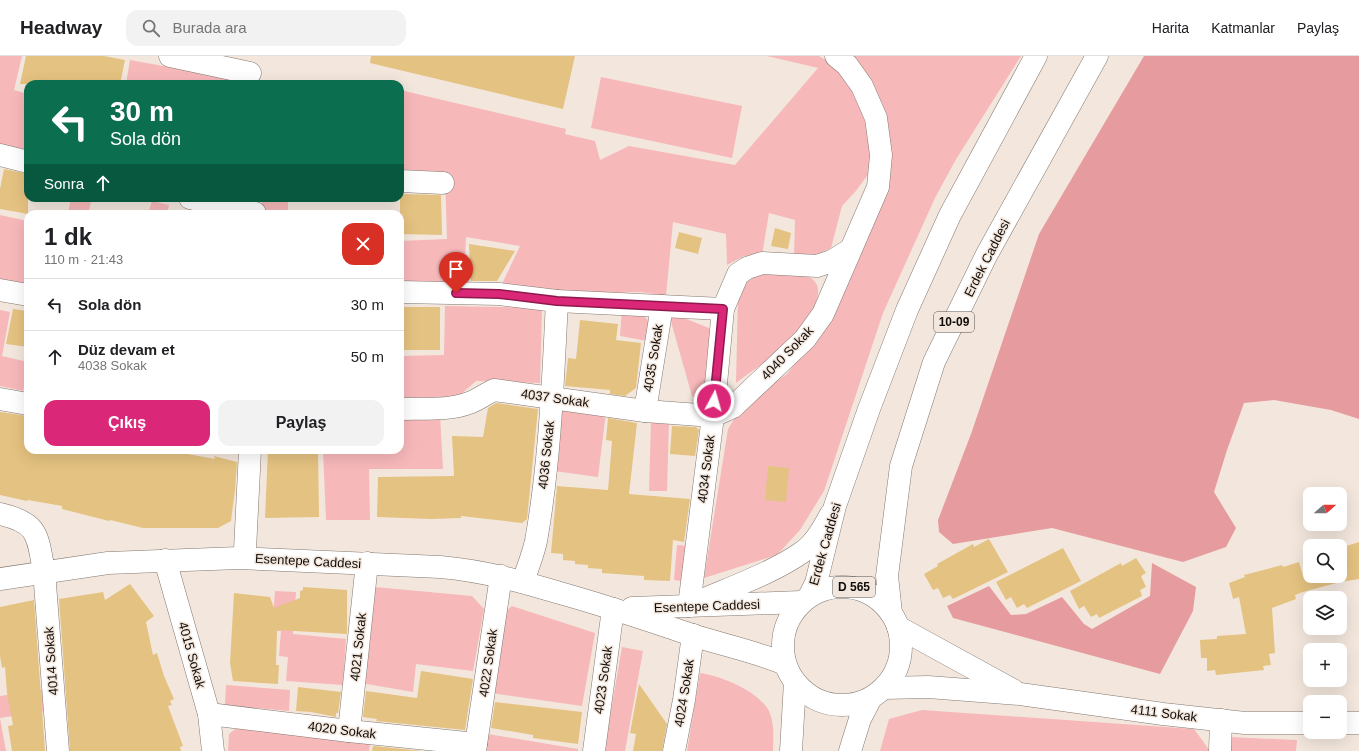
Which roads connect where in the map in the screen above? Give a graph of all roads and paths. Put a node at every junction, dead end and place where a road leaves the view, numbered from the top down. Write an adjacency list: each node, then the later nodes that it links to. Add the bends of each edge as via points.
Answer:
1 (170, 56): 5 (main road)
2 (836, 56): 12 (main road, 4040 Sokak, via 847,65 862,86 876,118 881,155 878,187)
3 (1036, 56): 26 (main road, Erdek Caddesi, via 950,215 907,310)
4 (1097, 56): 38 (main road, Erdek Caddesi / 10-09, via 987,254 934,362 900,466 887,576)
5 (251, 71)
6 (0, 155): 7 (main road)
7 (24, 161)
8 (404, 181): 9 (main road)
9 (444, 183)
10 (216, 202): 11 (main road)
11 (255, 208)
12 (850, 250): 18 (main road, via 832,261 817,266 762,263 747,268 738,274); 24 (main road, 4040 Sokak, via 823,314 805,339 733,407)
13 (0, 290): 15 (main road)
14 (404, 292): 16 (main road, via 499,294)
15 (24, 295)
16 (557, 301): 17 (main road); 19 (main road, 4036 Sokak)
17 (662, 306): 18 (main road); 23 (main road, 4035 Sokak)
18 (723, 309): 24 (main road, 4034 Sokak)
19 (552, 397): 22 (main road, 4037 Sokak, via 494,390 470,403 456,406); 23 (main road, 4037 Sokak); 34 (main road, 4036 Sokak, via 535,543)
20 (0, 399): 21 (main road)
21 (24, 403)
22 (404, 409)
23 (645, 411): 24 (main road, 4037 Sokak)
24 (713, 416): 36 (main road, 4034 Sokak)
25 (250, 454): 28 (main road)
26 (835, 506): 35 (main road, Erdek Caddesi, via 816,583); 36 (main road, via 816,538 801,553 774,568)
27 (0, 514): 31 (main road, 4014 Sokak, via 22,520 34,531)
28 (244, 555): 29 (main road, Esentepe Caddesi); 30 (main road, Esentepe Caddesi)
29 (165, 560): 31 (main road, Esentepe Caddesi, via 108,563); 44 (main road, 4015 Sokak)
30 (367, 564): 32 (main road, Esentepe Caddesi, via 440,567); 49 (main road, 4021 Sokak)
31 (44, 571): 33 (main road, Esentepe Caddesi); 51 (main road, 4014 Sokak)
32 (501, 576): 34 (main road, Esentepe Caddesi); 50 (main road, 4022 Sokak)
33 (0, 580)
34 (523, 582): 37 (main road, Esentepe Caddesi)
35 (805, 599): 36 (main road, Esentepe Caddesi); 38 (main road, Esentepe Caddesi / D 565, via 824,589 854,587 881,601); 40 (main road, via 792,612 786,624 782,650)
36 (689, 606): 37 (main road, Esentepe Caddesi)
37 (613, 609): 39 (main road, Esentepe Caddesi); 53 (main road, 4023 Sokak)
38 (895, 620): 42 (main road, via 901,643 900,660 894,675); 43 (main road, 4111 Sokak)
39 (693, 635): 40 (main road, Esentepe Caddesi, via 762,654); 54 (main road, 4024 Sokak)
40 (785, 664): 41 (main road)
41 (795, 682): 42 (main road, via 816,700 844,706 858,704); 55 (main road)
42 (878, 693): 43 (main road, 4111 Sokak, via 928,687); 56 (main road, via 860,719)
43 (1020, 694): 45 (main road, 4111 Sokak)
44 (209, 714): 49 (main road, 4020 Sokak); 52 (main road, 4015 Sokak)
45 (1221, 720): 46 (main road, 4111 Sokak, via 1245,723); 57 (main road)
46 (1303, 723)
47 (1347, 723): 48 (main road)
48 (1359, 723)
49 (349, 731): 50 (main road, 4020 Sokak)
50 (476, 748)
51 (58, 751)
52 (213, 751)
53 (594, 751)
54 (674, 751)
55 (791, 751)
56 (850, 751)
57 (1220, 751)

